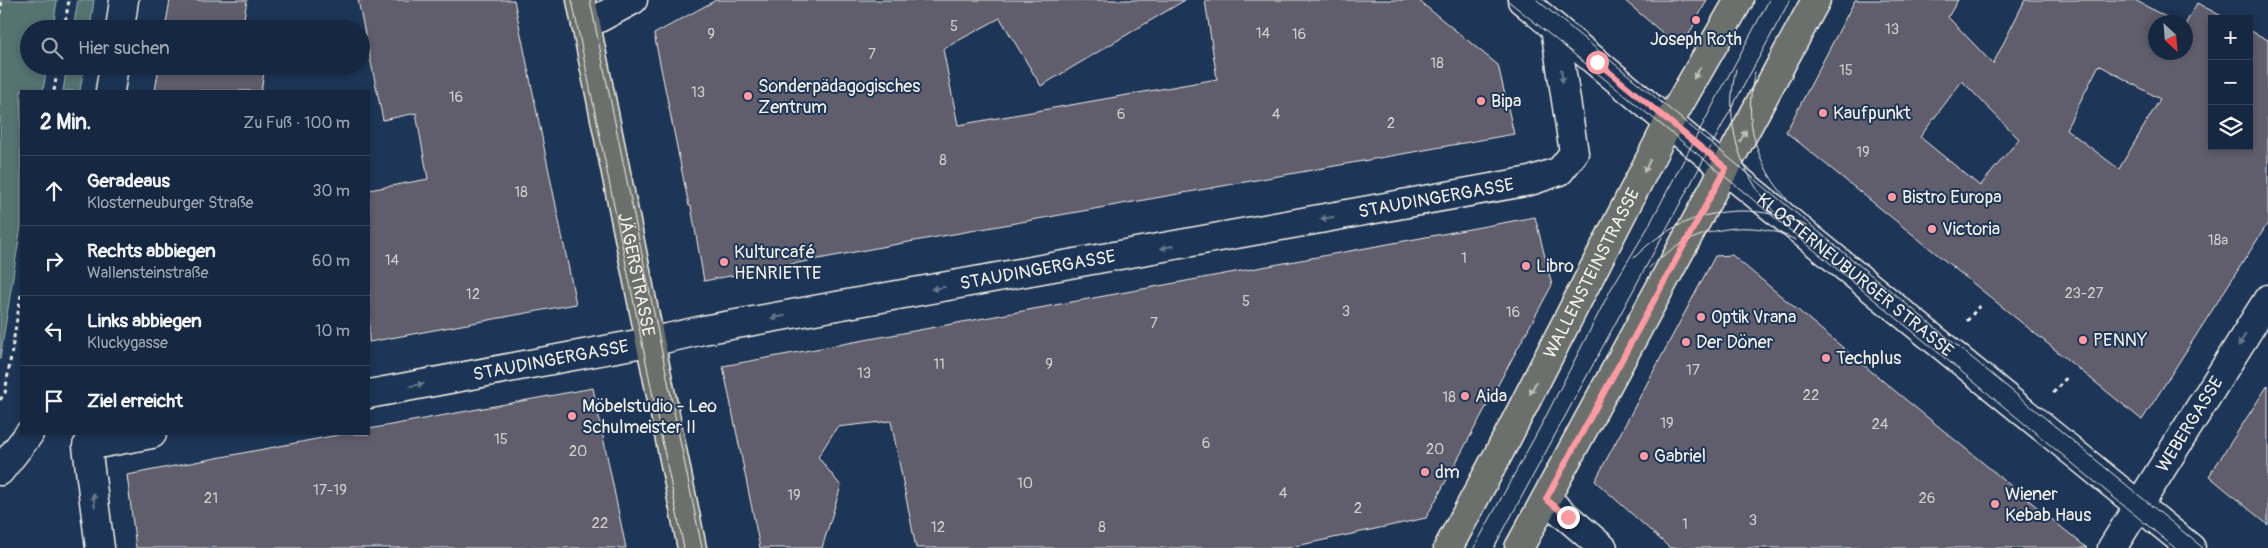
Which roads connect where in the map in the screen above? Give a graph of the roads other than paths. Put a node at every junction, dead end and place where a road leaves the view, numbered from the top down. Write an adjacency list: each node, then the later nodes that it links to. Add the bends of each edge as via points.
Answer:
1 (124, 0): 7 (street)
2 (633, 0): 6 (street)
3 (1522, 0): 8 (street, KLOSTERNEUBURGER STRASSE)
4 (1739, 0): 11 (main road, WALLENSTEINSTRASSE, one-way to 11)
5 (1816, 0): 12 (main road, one-way to 5)
6 (583, 13): 14 (main road, JÄGERSTRASSE)
7 (121, 20)
8 (1555, 28): 11 (street, KLOSTERNEUBURGER STRASSE); 14 (street, STAUDINGERGASSE, one-way to 14, via 1574,153 1560,171 1530,181)
9 (113, 75): 10 (street)
10 (110, 90)
11 (1669, 122): 12 (street, KLOSTERNEUBURGER STRASSE); 23 (main road, WALLENSTEINSTRASSE, one-way to 23)
12 (1726, 168): 19 (main road); 20 (street, KLOSTERNEUBURGER STRASSE)
13 (2268, 299): 20 (street, WEBERGASSE, one-way to 20)
14 (650, 342): 15 (street, STAUDINGERGASSE, one-way to 14); 22 (main road, JÄGERSTRASSE)
15 (370, 394)
16 (28, 435): 18 (street)
17 (147, 435): 21 (street, one-way to 17, via 87,446)
18 (0, 471)
19 (1546, 499): 24 (main road); 25 (street)
20 (2139, 505): 26 (street, WEBERGASSE); 27 (street, KLOSTERNEUBURGER STRASSE)
21 (100, 548)
22 (692, 548)
23 (1448, 548)
24 (1519, 548)
25 (1604, 548)
26 (2112, 548)
27 (2191, 548)

